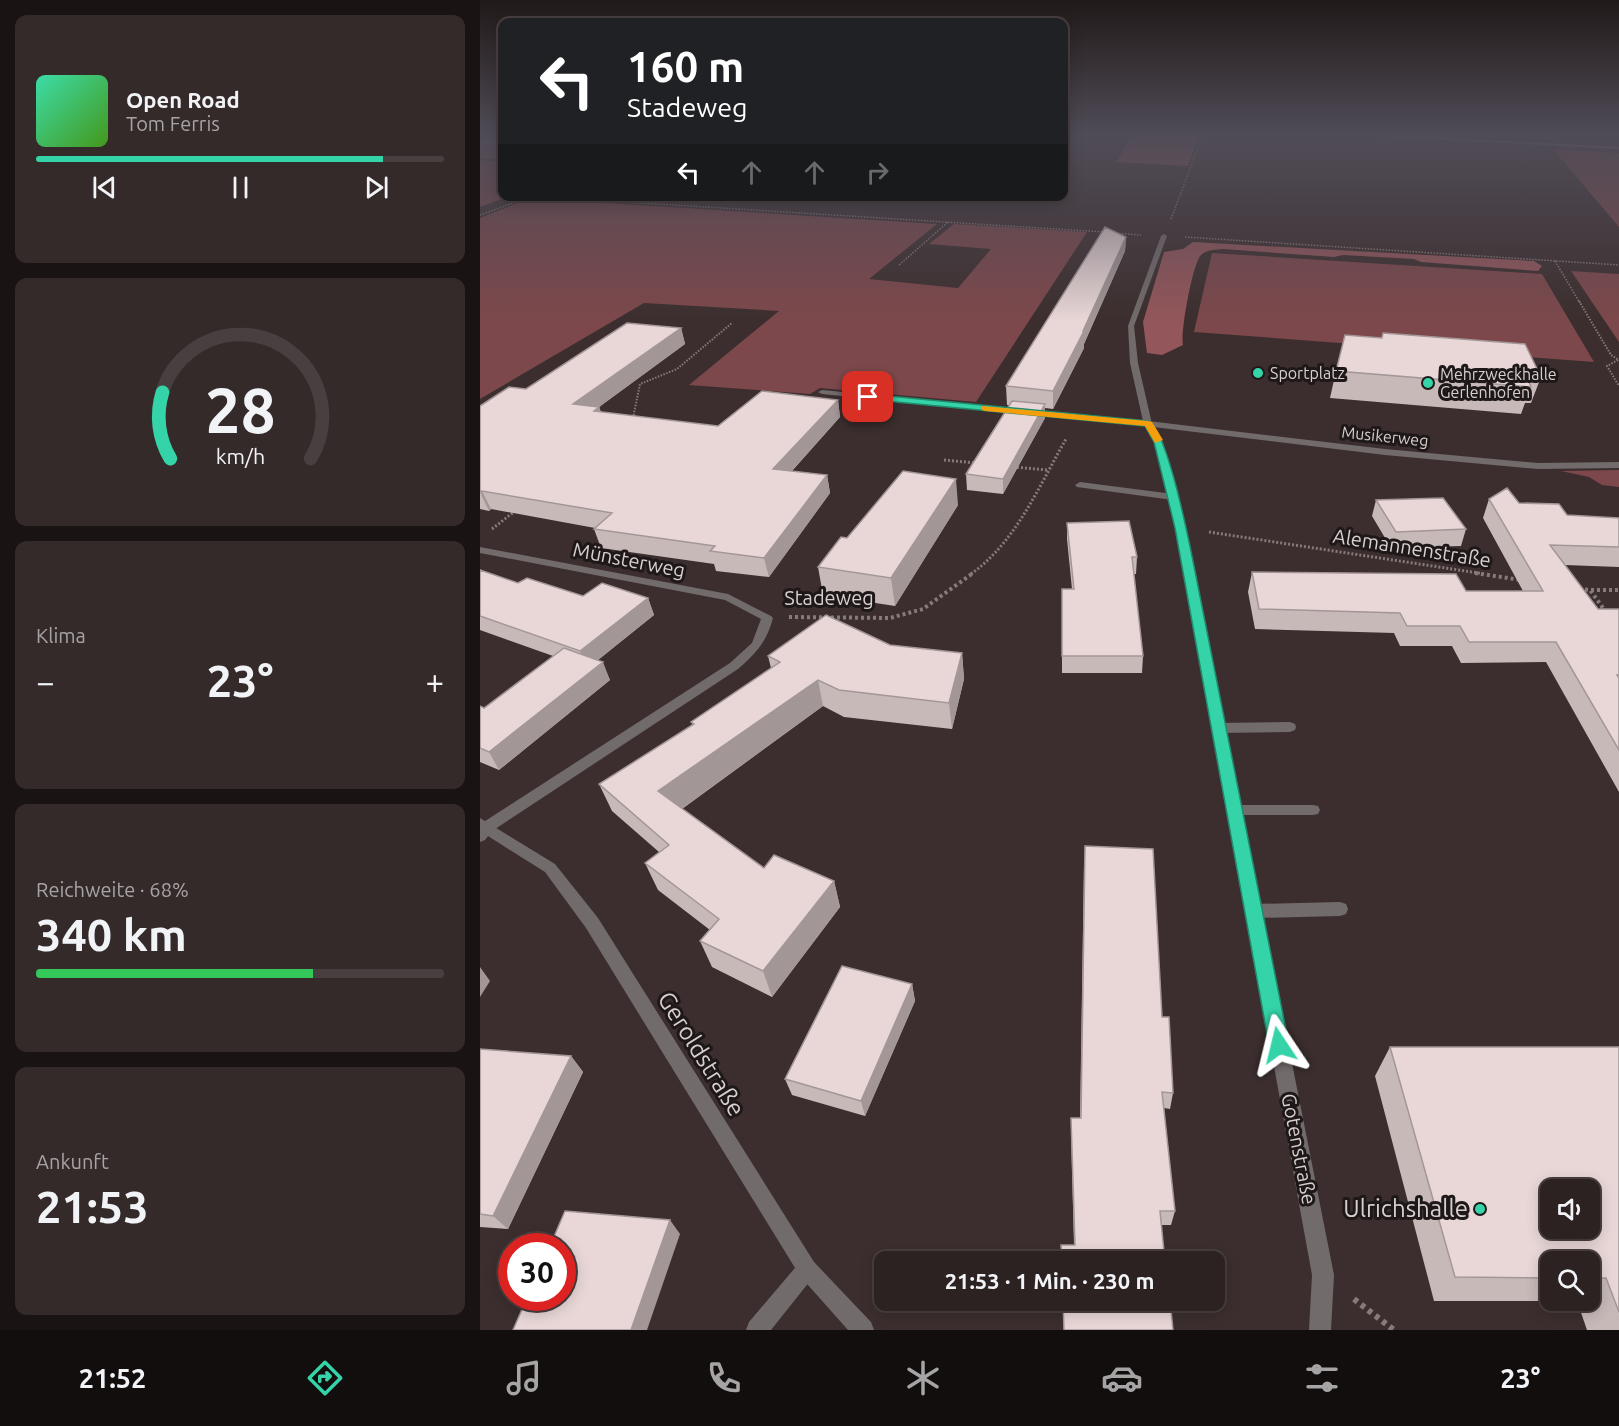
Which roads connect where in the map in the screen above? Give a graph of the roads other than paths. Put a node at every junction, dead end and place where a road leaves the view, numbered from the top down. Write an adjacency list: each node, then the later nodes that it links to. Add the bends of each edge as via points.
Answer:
1 (1164, 236): 3 (street, Gotenstraße, via 1131,322 1134,363)
2 (822, 392): 3 (street)
3 (1148, 424): 4 (street, Musikerweg, via 1538,466); 6 (street, Gotenstraße, via 1159,442)
4 (1619, 465)
5 (1080, 485): 6 (street)
6 (1173, 497): 10 (street, Gotenstraße)
7 (480, 550): 8 (street, Münsterweg, via 728,597)
8 (767, 618): 13 (street, Stadeweg, via 764,636 734,666)
9 (1290, 727): 10 (street)
10 (1219, 728): 11 (street, Gotenstraße)
11 (1234, 810): 12 (street); 15 (street, Gotenstraße)
12 (1313, 810)
13 (482, 829): 16 (street, Geroldstraße, via 550,868 592,923)
14 (1340, 909): 15 (street)
15 (1254, 911): 19 (street, Gotenstraße, via 1323,1275)
16 (807, 1269): 17 (street); 18 (street, Geroldstraße)
17 (758, 1330)
18 (863, 1330)
19 (1320, 1330)

